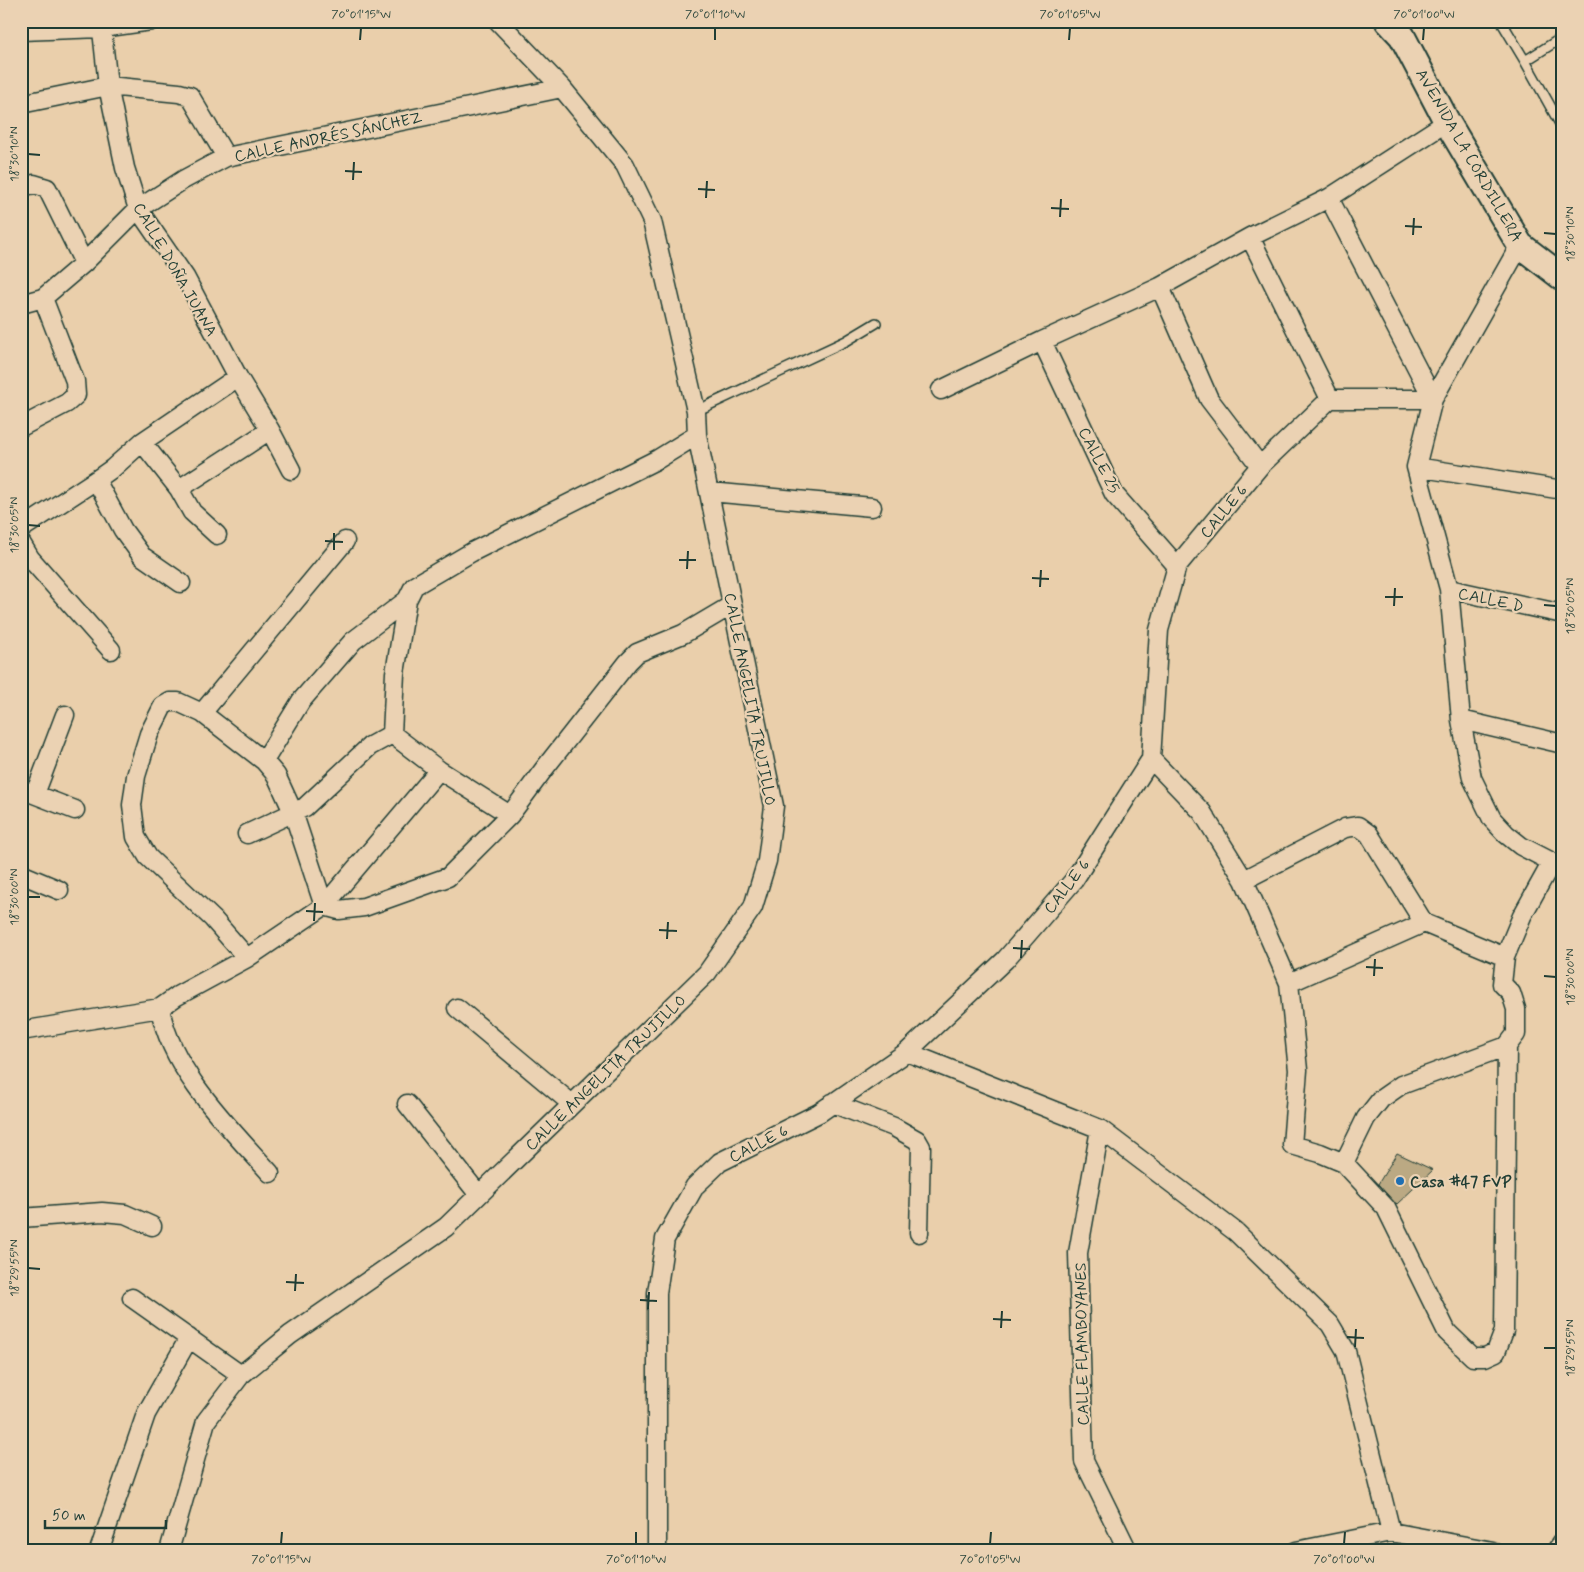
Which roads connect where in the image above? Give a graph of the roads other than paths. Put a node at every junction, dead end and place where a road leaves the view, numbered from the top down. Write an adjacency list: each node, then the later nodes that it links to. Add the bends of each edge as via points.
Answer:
1 (151, 21): 5 (street)
2 (498, 21): 10 (street, CALLE ANGELITA TRUJILLO)
3 (1388, 21): 12 (main road, AVENIDA LA CORDILLERA, via 1402,36)
4 (1501, 21): 8 (lane)
5 (102, 25): 6 (street); 9 (street, CALLE DOÑA JUANA)
6 (21, 31)
7 (1563, 37): 8 (lane)
8 (1525, 60): 13 (lane)
9 (108, 86): 11 (street); 14 (street, via 190,96); 17 (street, CALLE DOÑA JUANA, via 125,168)
10 (562, 88): 14 (street, CALLE ANDRÉS SÁNCHEZ); 31 (street, CALLE ANGELITA TRUJILLO, via 625,165 652,221)
11 (21, 104)
12 (1447, 122): 16 (street); 19 (main road, AVENIDA LA CORDILLERA)
13 (1563, 129)
14 (226, 157): 17 (street, CALLE ANDRÉS SÁNCHEZ)
15 (21, 187): 20 (street, via 34,184 47,188)
16 (1329, 198): 18 (street); 30 (street)
17 (138, 209): 20 (street, CALLE ANDRÉS SÁNCHEZ); 27 (street, CALLE DOÑA JUANA, via 185,277)
18 (1250, 237): 22 (street); 29 (street)
19 (1520, 245): 21 (main road, AVENIDA LA CORDILLERA); 30 (street)
20 (84, 263): 23 (street, CALLE ANDRÉS SÁNCHEZ)
21 (1563, 278)
22 (1160, 287): 26 (street); 36 (street, via 1209,399)
23 (43, 298): 24 (street, CALLE ANDRÉS SÁNCHEZ); 32 (street, via 75,380 76,395)
24 (21, 304)
25 (876, 323): 31 (lane, via 846,341)
26 (1042, 341): 28 (street); 48 (street, CALLE 25, via 1114,494)
27 (238, 377): 33 (street, CALLE DOÑA JUANA); 35 (street)
28 (941, 390)
29 (1330, 399): 30 (street); 36 (street, CALLE 6)
30 (1433, 399): 37 (street)
31 (696, 412): 34 (street, CALLE ANGELITA TRUJILLO)
32 (21, 427)
33 (270, 430): 38 (street, CALLE DOÑA JUANA); 40 (street)
34 (697, 434): 42 (street, CALLE ANGELITA TRUJILLO); 51 (street, via 658,459 472,552 414,586)
35 (142, 442): 39 (street); 40 (street)
36 (1260, 466): 48 (street, CALLE 6)
37 (1416, 467): 41 (street); 50 (street)
38 (291, 470)
39 (96, 480): 44 (street); 49 (street, via 123,530 142,556)
40 (179, 489): 45 (street, via 192,512)
41 (1563, 490)
42 (710, 492): 43 (street); 52 (street, CALLE ANGELITA TRUJILLO)
43 (872, 506)
44 (21, 529)
45 (216, 535)
46 (344, 541): 55 (street)
47 (21, 543): 54 (street, via 30,558)
48 (1177, 566): 60 (street, CALLE 6, via 1159,630)
49 (181, 583)
50 (1450, 590): 53 (street, CALLE D); 57 (street)
51 (407, 600): 58 (street, via 395,673); 61 (street, via 353,640 301,701)
52 (732, 605): 66 (street, via 683,634 637,653); 84 (street, CALLE ANGELITA TRUJILLO, via 774,806 767,861 753,907 707,972)
53 (1563, 614)
54 (111, 650)
55 (202, 713): 61 (street); 75 (street, via 178,702 163,706 149,734 136,776 132,805 136,837 148,857 213,919)
56 (65, 714): 63 (street)
57 (1461, 720): 59 (street); 68 (street, via 1472,778 1492,819 1521,846)
58 (392, 734): 62 (street); 65 (street, via 370,746 305,806)
59 (1563, 744)
60 (1150, 759): 70 (street, via 1202,812); 81 (street, CALLE 6, via 1074,880 1004,960)
61 (264, 761): 65 (street, via 276,775)
62 (439, 770): 66 (street); 72 (street)
63 (28, 792): 64 (street)
64 (75, 810)
65 (293, 812): 67 (street); 72 (street)
66 (510, 815): 72 (street, via 448,877 364,907 340,910)
67 (247, 834)
68 (1557, 866): 74 (street, via 1522,916)
69 (21, 874): 71 (street)
70 (1244, 880): 73 (street, via 1345,828 1358,826 1369,834); 76 (street)
71 (59, 890)
72 (324, 906): 75 (street)
73 (1424, 923): 74 (street); 76 (street)
74 (1506, 957): 80 (street, via 1502,984 1511,993 1516,1009 1516,1034)
75 (247, 958): 77 (street)
76 (1289, 983): 86 (street, via 1298,1070 1292,1145)
77 (160, 1008): 79 (street); 87 (street, via 170,1041 200,1094)
78 (457, 1008): 84 (street)
79 (21, 1031)
80 (1508, 1046): 86 (street, via 1401,1085 1381,1099 1366,1118); 86 (street, via 1504,1331 1496,1352 1485,1357 1473,1357 1446,1332 1386,1208)
81 (907, 1052): 82 (street, CALLE 6); 85 (street)
82 (832, 1103): 91 (street, via 894,1127 917,1140 922,1158); 99 (street, CALLE 6, via 819,1113 720,1162 695,1186 665,1239 657,1293)
83 (407, 1104): 88 (street)
84 (572, 1104): 88 (street, CALLE ANGELITA TRUJILLO)
85 (1100, 1129): 95 (street, via 1236,1232 1330,1324 1346,1351); 100 (street, CALLE FLAMBOYANES, via 1078,1253 1084,1461)
86 (1344, 1163)
87 (270, 1173)
88 (479, 1195): 94 (street, CALLE ANGELITA TRUJILLO, via 446,1227 290,1335)
89 (21, 1218): 90 (street, via 102,1212 125,1214)
90 (152, 1226)
91 (919, 1233)
92 (132, 1298): 93 (street)
93 (190, 1338): 94 (street); 97 (street, via 146,1414)
94 (241, 1376): 98 (street, CALLE ANGELITA TRUJILLO, via 206,1421)
95 (1391, 1532): 101 (street); 102 (street)
96 (1563, 1540): 103 (street)
97 (99, 1551)
98 (169, 1551)
99 (657, 1551)
100 (1128, 1551)
101 (1296, 1551)
102 (1493, 1551)
103 (1556, 1551)

